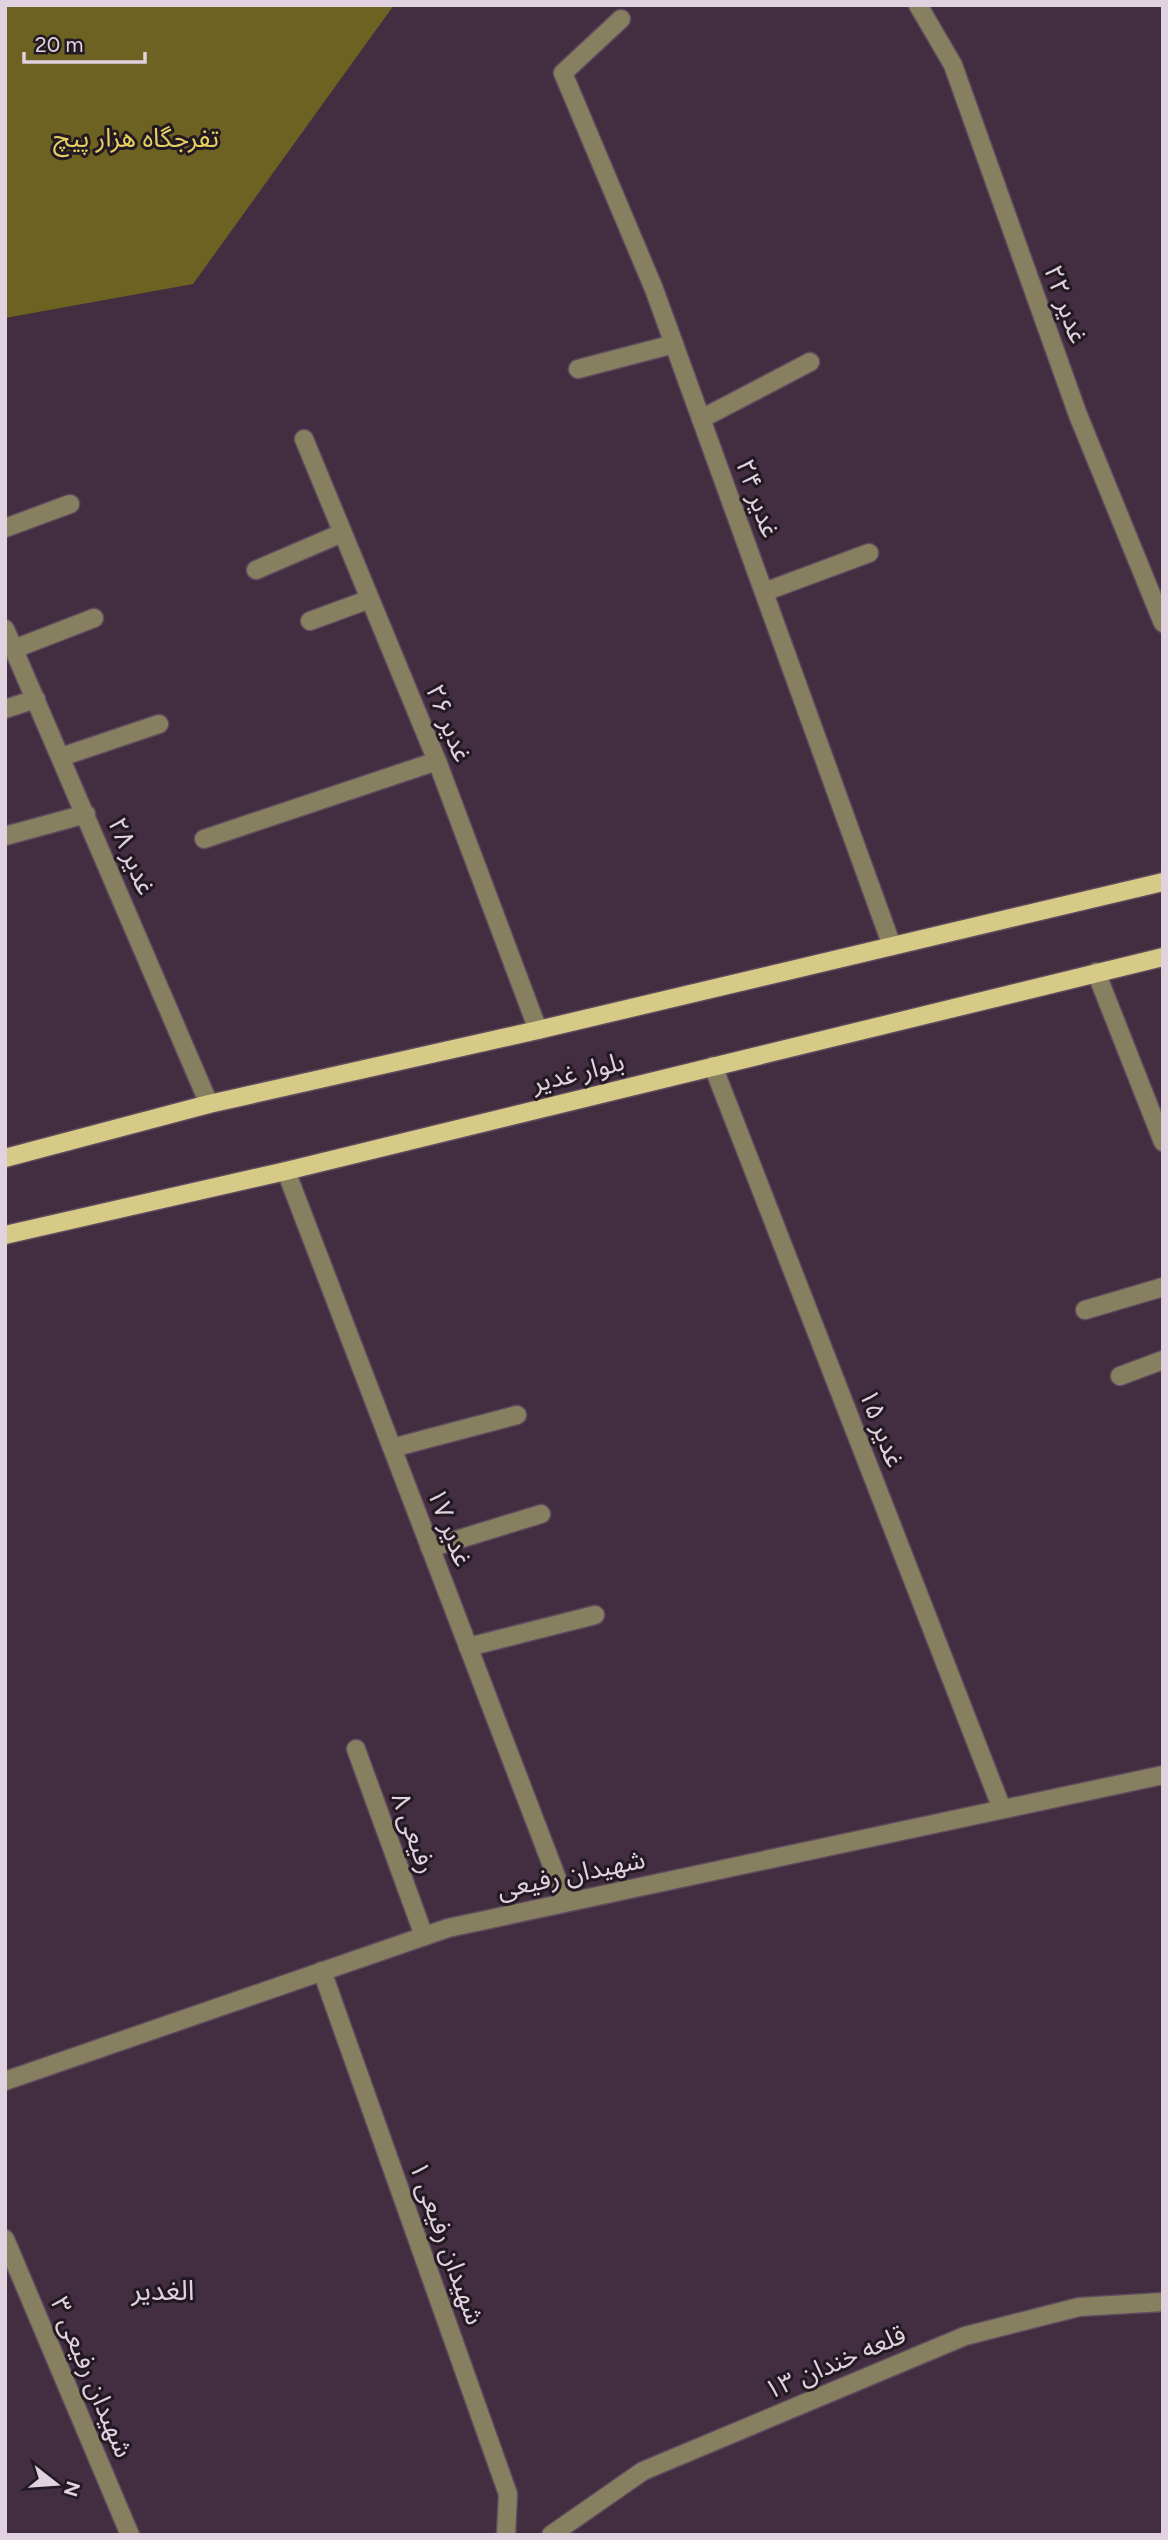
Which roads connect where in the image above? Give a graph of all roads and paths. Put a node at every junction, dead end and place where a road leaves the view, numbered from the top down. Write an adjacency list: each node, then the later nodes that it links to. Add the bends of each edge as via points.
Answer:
1 (918, 5): 17 (street, ۲۲ غدیر, via 953,65 1078,415)
2 (621, 19): 3 (street, ۲۴ غدیر, via 563,73)
3 (674, 344): 5 (street); 6 (street, ۲۴ غدیر)
4 (810, 362): 6 (street)
5 (578, 369)
6 (701, 419): 13 (street, ۲۴ غدیر)
7 (303, 439): 10 (street, ۲۶ غدیر)
8 (70, 504): 9 (street)
9 (5, 528)
10 (342, 533): 12 (street); 14 (street, ۲۶ غدیر)
11 (869, 554): 13 (street)
12 (256, 570)
13 (764, 592): 29 (street, ۲۴ غدیر)
14 (370, 599): 16 (street); 24 (street, ۲۶ غدیر)
15 (94, 618): 19 (street)
16 (310, 621)
17 (1163, 623)
18 (5, 629): 19 (street, ۲۸ غدیر)
19 (14, 649): 20 (street, ۲۸ غدیر)
20 (36, 699): 21 (street); 23 (street, ۲۸ غدیر)
21 (5, 709)
22 (159, 724): 23 (street)
23 (61, 757): 25 (street, ۲۸ غدیر)
24 (437, 761): 27 (street); 32 (street, ۲۶ غدیر)
25 (86, 814): 26 (street); 34 (street, ۲۸ غدیر)
26 (5, 836)
27 (204, 839)
28 (1163, 882): 29 (main road, بلوار غدیر)
29 (892, 946): 32 (main road, بلوار غدیر)
30 (1163, 957): 31 (main road, بلوار غدیر)
31 (1096, 972): 33 (main road, بلوار غدیر); 35 (street)
32 (538, 1030): 34 (main road, بلوار غدیر)
33 (713, 1066): 37 (main road, بلوار غدیر); 51 (street, ۱۵ غدیر)
34 (209, 1104): 36 (main road, بلوار غدیر)
35 (1163, 1142)
36 (5, 1158)
37 (286, 1171): 38 (main road, بلوار غدیر); 44 (street, ۱۷ غدیر)
38 (5, 1235)
39 (1163, 1287): 40 (street)
40 (1085, 1310)
41 (1163, 1360): 42 (street)
42 (1120, 1376)
43 (517, 1415): 44 (street)
44 (392, 1448): 46 (street, ۱۷ غدیر)
45 (541, 1514): 46 (street)
46 (430, 1548): 48 (street, ۱۷ غدیر)
47 (595, 1615): 48 (street)
48 (468, 1647): 52 (street, ۱۷ غدیر)
49 (356, 1749): 53 (street, رفیعی ۸)
50 (1163, 1775): 51 (street, شهیدان رفیعی)
51 (1002, 1810): 52 (street, شهیدان رفیعی)
52 (566, 1902): 53 (street, شهیدان رفیعی)
53 (424, 1936): 54 (street, شهیدان رفیعی)
54 (322, 1971): 55 (street, شهیدان رفیعی); 59 (street, ۱ شهیدان رفیعی, via 508,2494)
55 (5, 2081)
56 (5, 2239): 58 (street, ۳ شهیدان رفیعی)
57 (1163, 2302): 60 (street, ۱۳ قلعه خندان, via 1079,2307 965,2336 643,2471)
58 (130, 2535)
59 (506, 2535)
60 (551, 2535)

